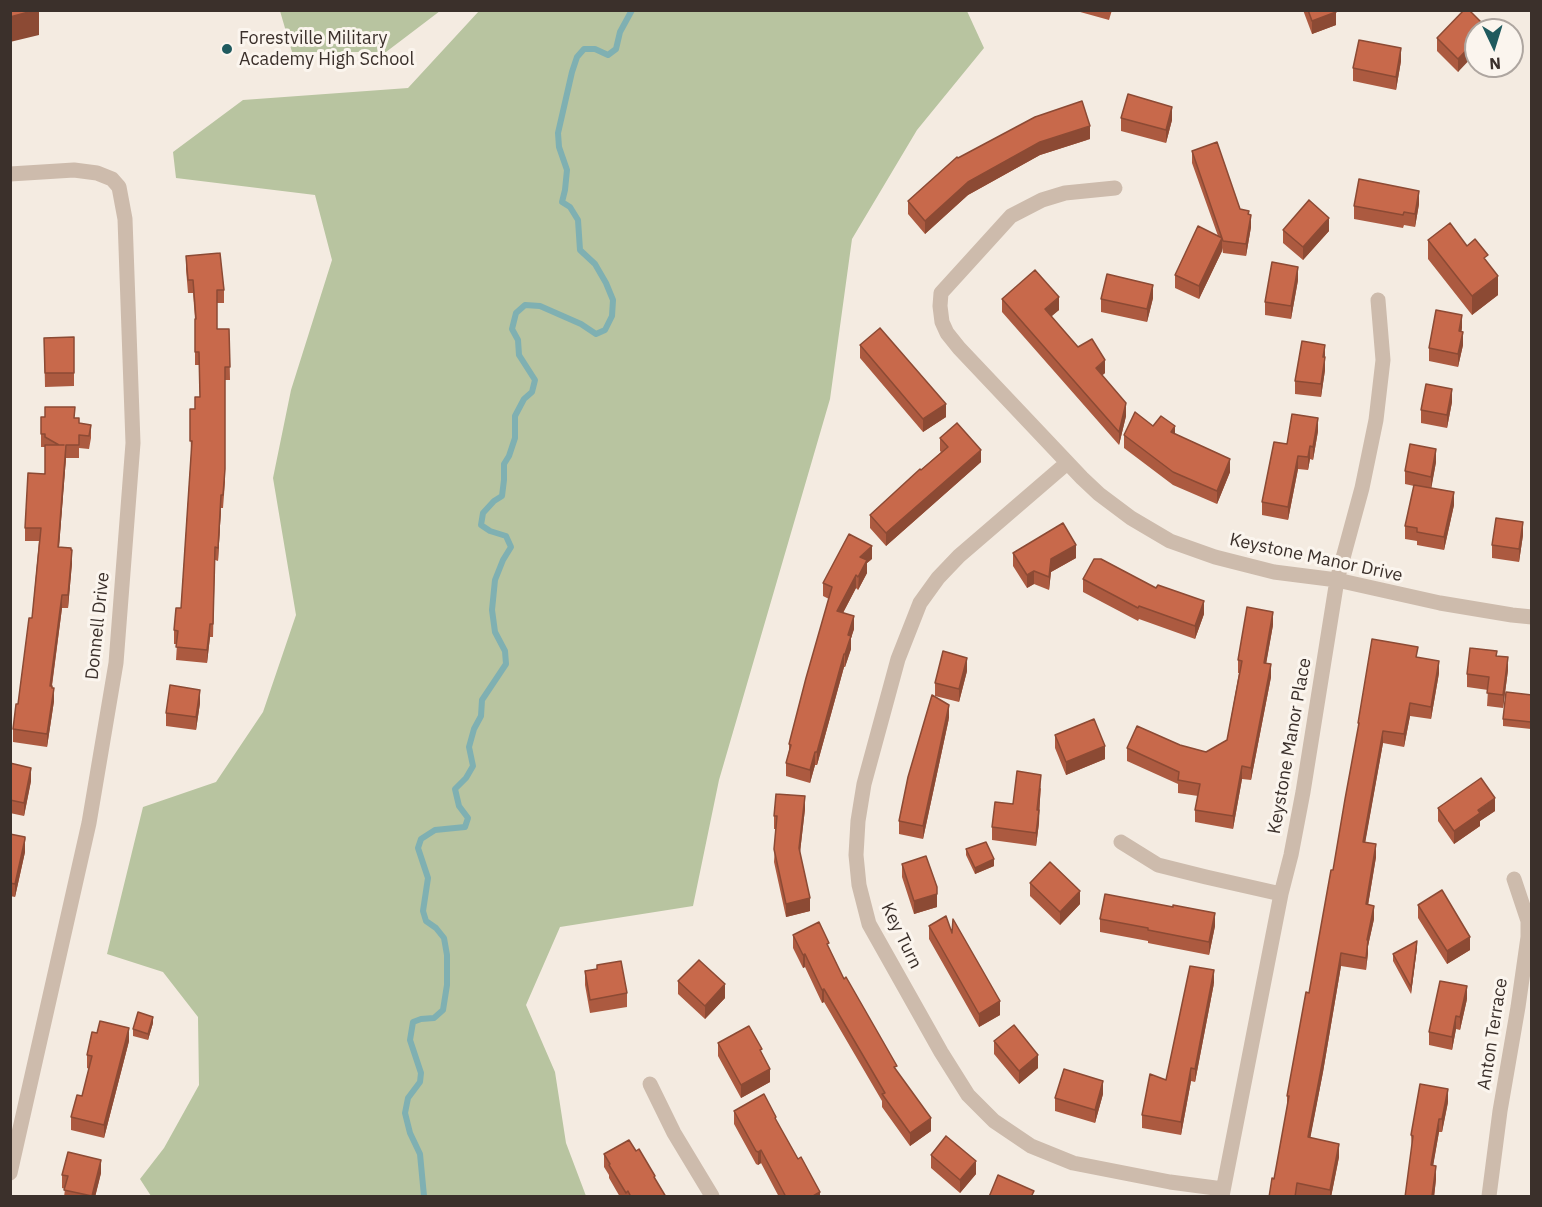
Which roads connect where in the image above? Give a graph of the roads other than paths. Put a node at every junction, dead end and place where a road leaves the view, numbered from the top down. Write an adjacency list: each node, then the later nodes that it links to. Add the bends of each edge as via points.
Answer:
1 (10, 174): 11 (street, Donnell Drive, via 74,170 97,173 119,187 125,219 133,443 116,663 90,823)
2 (1115, 188): 4 (street, Keystone Manor Drive, via 1065,193 1011,216 940,293 942,322 947,333)
3 (1378, 300): 5 (street, Keystone Manor Place, via 1383,360 1377,410 1362,488)
4 (1067, 463): 5 (street, Keystone Manor Drive, via 1099,494 1170,541 1274,572); 12 (street, Key Turn, via 959,556 920,603 898,659 864,784 856,855 859,885 869,924 941,1052 968,1095 994,1121 1031,1146 1072,1163)
5 (1337, 580): 6 (street, Keystone Manor Drive, via 1440,603); 9 (street, Keystone Manor Place, via 1303,792)
6 (1532, 617)
7 (1121, 842): 9 (street, via 1158,865)
8 (1514, 879): 14 (street, Anton Terrace, via 1528,921 1528,937)
9 (1281, 894): 12 (street, Keystone Manor Place)
10 (650, 1084): 13 (street)
11 (10, 1173)
12 (1222, 1193)
13 (712, 1197)
14 (1489, 1197)

